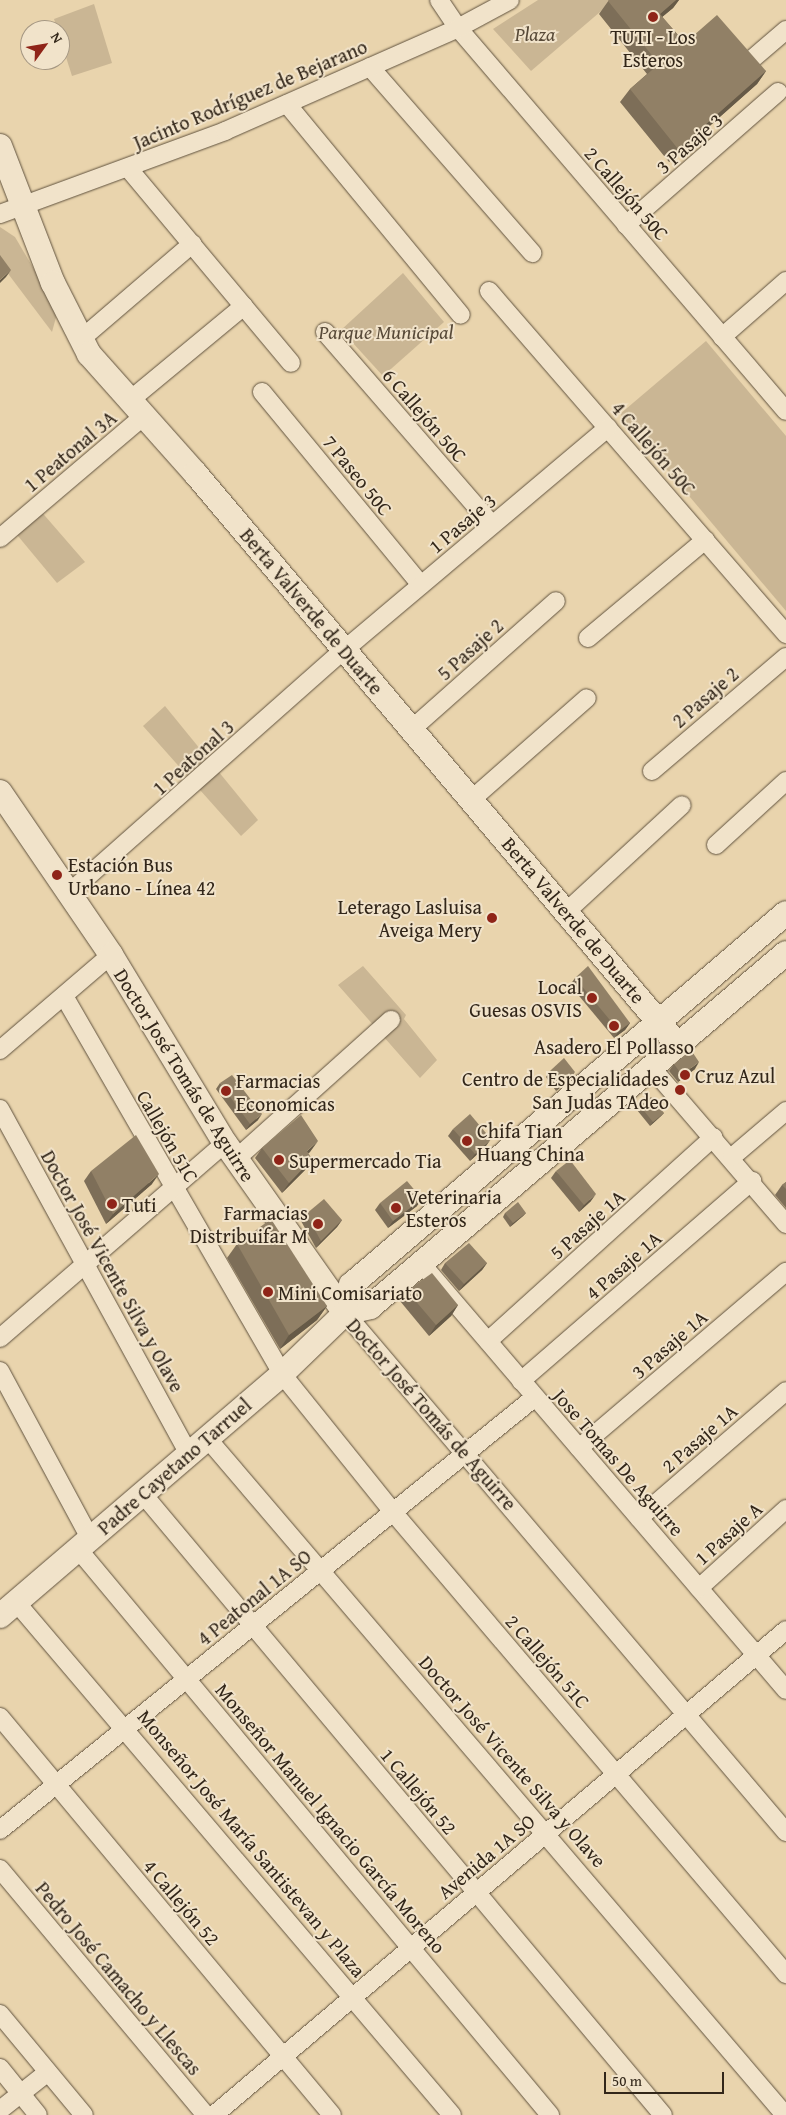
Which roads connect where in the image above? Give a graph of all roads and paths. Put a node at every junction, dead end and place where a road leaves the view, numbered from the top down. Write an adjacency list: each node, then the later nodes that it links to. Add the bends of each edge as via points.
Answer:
1 (438, 0): 3 (street, 2 Callejón 50C)
2 (510, 0): 3 (street, Jacinto Rodríguez de Bejarano)
3 (458, 28): 6 (street, Jacinto Rodríguez de Bejarano); 12 (street, 2 Callejón 50C)
4 (786, 30): 5 (street)
5 (751, 60)
6 (370, 67): 8 (street, Jacinto Rodríguez de Bejarano); 14 (street)
7 (778, 92): 12 (street, 3 Pasaje 3)
8 (287, 104): 10 (street, Jacinto Rodríguez de Bejarano); 18 (street)
9 (0, 146): 11 (street, Berta Valverde de Duarte)
10 (128, 168): 11 (street, Jacinto Rodríguez de Bejarano); 13 (street)
11 (10, 211): 21 (street, Berta Valverde de Duarte)
12 (626, 225): 20 (street, 2 Callejón 50C)
13 (192, 244): 17 (street); 21 (street)
14 (532, 253)
15 (786, 280): 20 (street)
16 (489, 291): 26 (street, 4 Callejón 50C)
17 (244, 306): 22 (street); 24 (street, 1 Peatonal 3A)
18 (461, 315)
19 (325, 332): 27 (street, 6 Callejón 50C)
20 (722, 336): 25 (street, 2 Callejón 50C)
21 (80, 340): 24 (street, Berta Valverde de Duarte)
22 (291, 363)
23 (262, 392): 30 (street, 7 Paseo 50C)
24 (136, 408): 28 (street, 1 Peatonal 3A); 34 (street, Berta Valverde de Duarte)
25 (786, 411)
26 (608, 428): 27 (street, 1 Pasaje 3); 29 (street, 4 Callejón 50C)
27 (492, 525): 30 (street, 1 Pasaje 3)
28 (0, 538)
29 (705, 540): 32 (street, 4 Callejón 50C); 33 (street)
30 (420, 585): 34 (street, 1 Pasaje 3)
31 (556, 601): 37 (street, 5 Pasaje 2)
32 (786, 634)
33 (588, 638)
34 (344, 650): 37 (street, Berta Valverde de Duarte); 44 (street, 1 Peatonal 3)
35 (786, 656): 38 (street, 2 Pasaje 2)
36 (587, 698): 41 (street)
37 (413, 728): 41 (street, Berta Valverde de Duarte)
38 (652, 771)
39 (786, 781): 43 (street)
40 (0, 792): 44 (street, Doctor José Tomás de Aguirre)
41 (471, 800): 45 (street, Berta Valverde de Duarte)
42 (682, 805): 45 (street)
43 (716, 845)
44 (69, 894): 48 (street, Doctor José Tomás de Aguirre)
45 (567, 911): 51 (street, Berta Valverde de Duarte)
46 (786, 913): 51 (street)
47 (786, 953): 52 (street)
48 (111, 956): 49 (street); 58 (street, Doctor José Tomás de Aguirre)
49 (64, 996): 53 (street); 61 (street, Callejón 51C)
50 (391, 1020): 58 (street)
51 (659, 1021): 52 (street, Berta Valverde de Duarte); 66 (street, via 351,1285)
52 (678, 1045): 54 (street)
53 (0, 1050)
54 (651, 1067): 57 (street); 63 (street)
55 (0, 1109): 64 (street, Doctor José Vicente Silva y Olave)
56 (786, 1112): 59 (street)
57 (714, 1137): 59 (street); 68 (street, 5 Pasaje 1A)
58 (231, 1151): 61 (street); 66 (street, Doctor José Tomás de Aguirre)
59 (732, 1158): 60 (street)
60 (752, 1181): 62 (street); 71 (street, 4 Pasaje 1A)
61 (174, 1190): 64 (street); 70 (street, Callejón 51C)
62 (786, 1224)
63 (420, 1262): 66 (street, via 370,1307); 68 (street, Jose Tomas De Aguirre)
64 (86, 1265): 67 (street); 77 (street, Doctor José Vicente Silva y Olave)
65 (786, 1272): 75 (street, 3 Pasaje 1A)
66 (345, 1312): 70 (street, Padre Cayetano Tarruel); 76 (street, Doctor José Tomás de Aguirre)
67 (0, 1338)
68 (488, 1341): 71 (street, Jose Tomas De Aguirre)
69 (0, 1371): 82 (street, Monseñor Manuel Ignacio García Moreno)
70 (282, 1374): 74 (street, Padre Cayetano Tarruel); 80 (street, 2 Callejón 51C)
71 (521, 1380): 73 (street, Jose Tomas De Aguirre)
72 (786, 1391): 81 (street, 2 Pasaje 1A)
73 (535, 1397): 75 (street, Jose Tomas De Aguirre); 76 (street, 4 Peatonal 1A SO)
74 (207, 1438): 77 (street, Padre Cayetano Tarruel); 83 (street, Doctor José Vicente Silva y Olave)
75 (579, 1448): 81 (street, Jose Tomas De Aguirre)
76 (465, 1453): 80 (street, 4 Peatonal 1A SO); 91 (street, Doctor José Tomás de Aguirre)
77 (189, 1454): 78 (street, Padre Cayetano Tarruel)
78 (142, 1494): 82 (street, Padre Cayetano Tarruel); 86 (street, 1 Callejón 52)
79 (786, 1509): 84 (street, 1 Pasaje A)
80 (393, 1512): 83 (street, 4 Peatonal 1A SO); 94 (street, 2 Callejón 51C)
81 (639, 1518): 84 (street, Jose Tomas De Aguirre)
82 (84, 1543): 85 (street, Padre Cayetano Tarruel); 89 (street, Monseñor Manuel Ignacio García Moreno)
83 (321, 1570): 86 (street, 4 Peatonal 1A SO); 97 (street, Doctor José Vicente Silva y Olave)
84 (699, 1588): 88 (street, Jose Tomas De Aguirre)
85 (4, 1611): 93 (street, Monseñor José María Santistevan y Plaza)
86 (252, 1625): 89 (street, 4 Peatonal 1A SO); 100 (street, 1 Callejón 52)
87 (786, 1630): 88 (street, Avenida 1A SO)
88 (756, 1655): 90 (street, Jose Tomas De Aguirre); 91 (street, Avenida 1A SO)
89 (186, 1679): 93 (street, 4 Peatonal 1A SO); 101 (street, Monseñor Manuel Ignacio García Moreno)
90 (786, 1690)
91 (686, 1714): 94 (street, Avenida 1A SO); 98 (street, Doctor José Tomás de Aguirre)
92 (0, 1717): 95 (street, 4 Callejón 52)
93 (126, 1727): 95 (street, 4 Peatonal 1A SO); 103 (street, Monseñor José María Santistevan y Plaza)
94 (617, 1773): 97 (street, Avenida 1A SO); 102 (street, 2 Callejón 51C)
95 (56, 1784): 96 (street, 4 Peatonal 1A SO); 105 (street, 4 Callejón 52)
96 (0, 1830)
97 (547, 1832): 100 (street, Avenida 1A SO); 110 (street, Doctor José Vicente Silva y Olave)
98 (786, 1832)
99 (0, 1869): 113 (street, Pedro José Camacho y Llescas)
100 (477, 1892): 101 (street, Avenida 1A SO); 118 (street, 1 Callejón 52)
101 (411, 1948): 103 (street, Avenida 1A SO); 117 (street, Monseñor Manuel Ignacio García Moreno)
102 (786, 1974)
103 (354, 1996): 105 (street, Avenida 1A SO); 116 (street, Monseñor José María Santistevan y Plaza)
104 (0, 2014): 107 (street)
105 (283, 2056): 114 (street, Avenida 1A SO); 115 (street, 4 Callejón 52)
106 (0, 2068): 108 (street)
107 (48, 2072): 108 (street); 112 (street)
108 (21, 2093): 109 (street); 111 (street)
109 (0, 2110)
110 (782, 2112)
111 (38, 2115)
112 (84, 2115)
113 (206, 2115)
114 (214, 2115)
115 (332, 2115)
116 (452, 2115)
117 (550, 2115)
118 (663, 2115)

